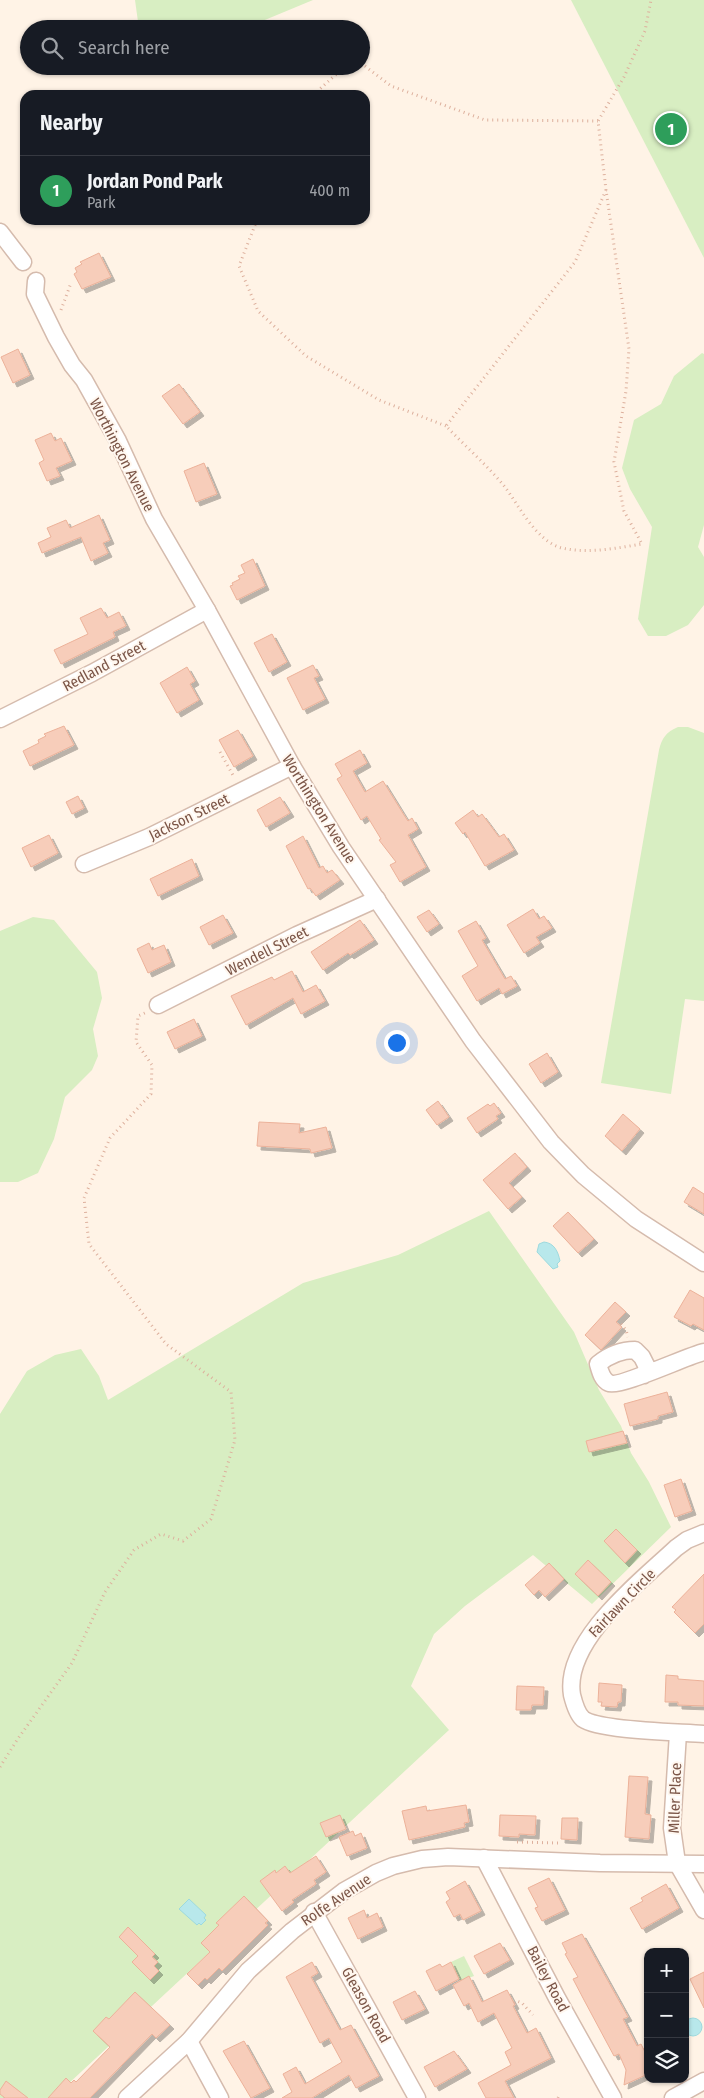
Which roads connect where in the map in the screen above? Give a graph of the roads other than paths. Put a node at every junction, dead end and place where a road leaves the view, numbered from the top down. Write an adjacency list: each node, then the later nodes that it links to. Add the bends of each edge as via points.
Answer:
1 (0, 232): 2 (street)
2 (23, 262)
3 (36, 281): 4 (street, Worthington Avenue, via 35,294 56,337 118,441 154,519)
4 (207, 610): 5 (street, Redland Street, via 92,674); 6 (street, Worthington Avenue)
5 (0, 719)
6 (292, 766): 7 (street, Jackson Street, via 149,837); 8 (street, Worthington Avenue)
7 (84, 864)
8 (377, 899): 9 (street, Wendell Street); 10 (street, Worthington Avenue, via 473,1041 565,1157 622,1209)
9 (158, 1005)
10 (704, 1263)
11 (704, 1352): 12 (street)
12 (644, 1375)
13 (704, 1533): 14 (street, Fairlawn Circle, via 676,1548 613,1609 584,1645 575,1661 571,1680 578,1713 590,1722)
14 (678, 1733): 15 (street, Fairlawn Circle); 17 (street, Miller Place, via 672,1828)
15 (704, 1734)
16 (484, 1858): 17 (street, Rolfe Avenue); 20 (street, Rolfe Avenue, via 435,1857 392,1866 358,1882); 26 (street, Bailey Road)
17 (677, 1863): 18 (street, Rolfe Avenue); 19 (street)
18 (704, 1864)
19 (704, 1910)
20 (314, 1912): 21 (street, Rolfe Avenue, via 248,1972); 25 (street, Gleason Road)
21 (189, 2041): 23 (street, Rolfe Avenue); 24 (street)
22 (704, 2081): 27 (street)
23 (128, 2098)
24 (220, 2098)
25 (417, 2098)
26 (613, 2098)
27 (673, 2098)

